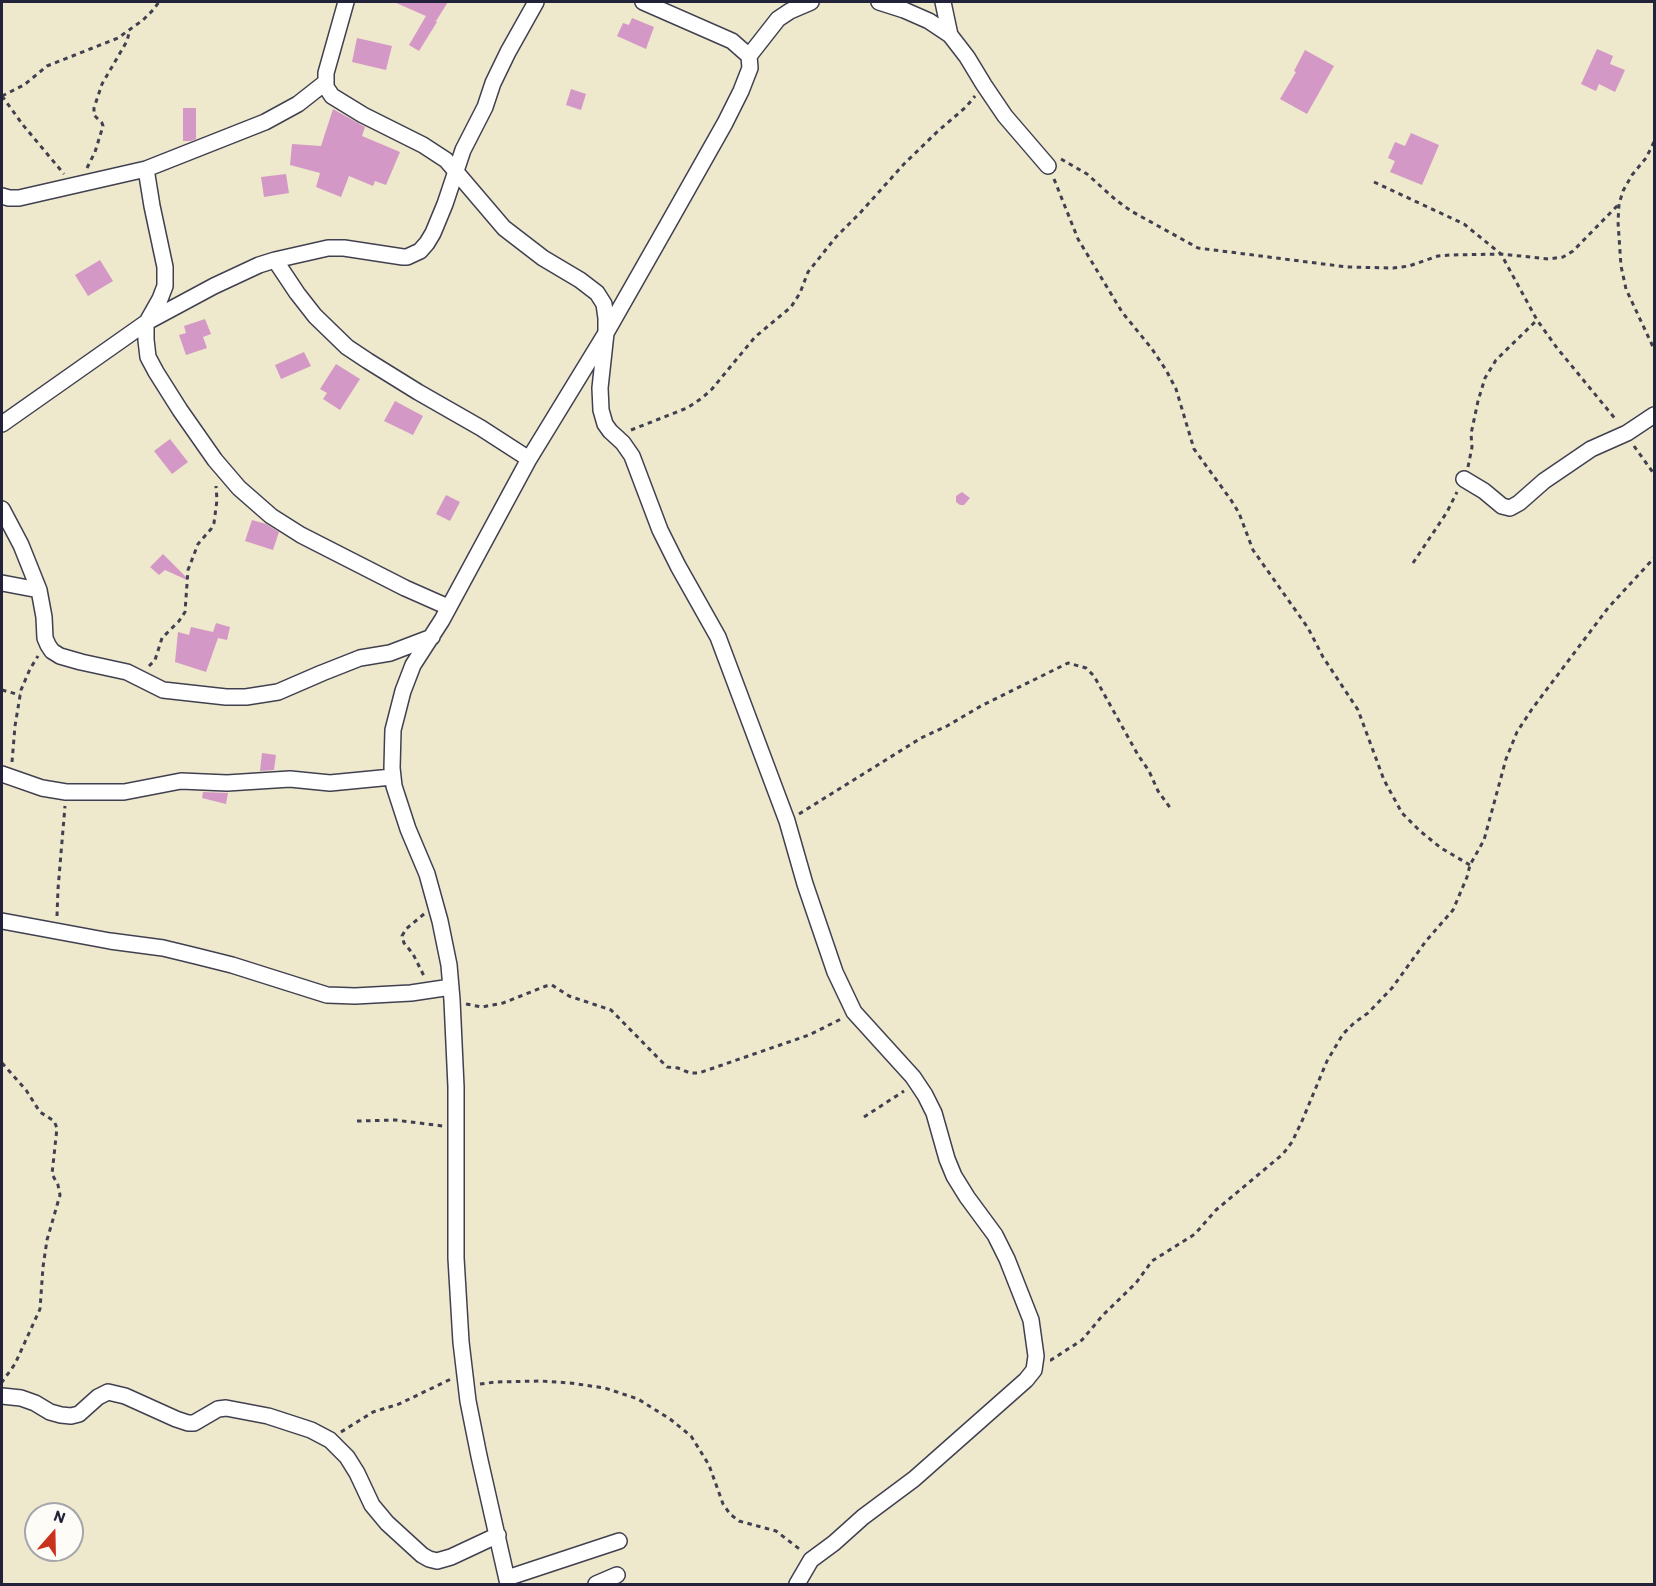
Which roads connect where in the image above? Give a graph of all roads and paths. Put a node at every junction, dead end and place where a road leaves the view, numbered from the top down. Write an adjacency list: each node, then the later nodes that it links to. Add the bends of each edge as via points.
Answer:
1 (159, 2): 8 (path)
2 (346, 2): 11 (street)
3 (536, 2): 17 (street, via 493,83)
4 (643, 2): 10 (street, via 732,41)
5 (811, 2): 10 (street, via 778,19)
6 (879, 2): 9 (street, via 928,21)
7 (944, 2): 9 (street)
8 (130, 29): 13 (path, via 116,39 47,66 24,86); 19 (path, via 94,108 94,116 103,126 95,152)
9 (950, 35): 12 (street)
10 (749, 56): 26 (street, via 750,68 725,123)
11 (326, 82): 16 (street, via 298,104 265,122); 17 (street, via 337,100 423,145)
12 (984, 85): 15 (street, via 1005,116); 31 (path, via 836,237 808,272 791,307 755,338 702,398 687,408)
13 (2, 96): 19 (path)
14 (1654, 142): 21 (path)
15 (1054, 162): 22 (path, via 1087,174 1131,211 1198,248 1310,263 1393,268 1438,256); 52 (path, via 1058,187 1083,247 1122,312 1166,370 1176,389 1194,449 1239,513 1253,550 1308,628 1358,710 1384,780 1402,813 1441,848)
16 (146, 169): 19 (street); 25 (street, via 165,267 165,285)
17 (455, 170): 23 (street, via 433,233 413,255 328,248); 26 (street, via 504,228 597,293 604,304)
18 (1374, 182): 22 (path, via 1464,224)
19 (72, 185): 20 (street, via 19,198)
20 (2, 196)
21 (1619, 204): 22 (path, via 1563,257); 27 (path, via 1619,245 1626,289)
22 (1501, 254): 24 (path)
23 (275, 260): 25 (street, via 214,286); 32 (street, via 315,316 347,347)
24 (1537, 320): 30 (path); 35 (path, via 1496,360 1485,378)
25 (147, 322): 29 (street); 33 (street, via 148,357)
26 (606, 333): 31 (street, via 601,410 605,424); 32 (street)
27 (1654, 349)
28 (1654, 415): 30 (street)
29 (2, 424)
30 (1627, 433): 34 (path); 35 (street, via 1591,449 1510,508)
31 (614, 434): 51 (street, via 632,456 660,530 718,637)
32 (529, 459): 41 (street)
33 (215, 460): 41 (street, via 271,516 301,535); 44 (path, via 215,518 191,560 184,612 162,638 153,663)
34 (1654, 474)
35 (1464, 479): 38 (path)
36 (2, 509): 40 (street)
37 (1654, 558): 52 (path, via 1608,608 1517,732 1484,840)
38 (1413, 563)
39 (2, 582): 40 (street)
40 (39, 590): 43 (street)
41 (448, 607): 42 (street)
42 (432, 637): 44 (street, via 360,658 278,692 246,697 164,690); 48 (street, via 413,665 403,691 393,730)
43 (45, 638): 44 (street, via 60,656); 46 (path)
44 (127, 672)
45 (2, 690): 46 (path)
46 (21, 695): 47 (path)
47 (5, 775): 49 (street)
48 (392, 777): 49 (street, via 330,783 290,779 181,781 124,792); 53 (street)
49 (66, 792): 55 (path)
50 (1171, 809): 51 (path, via 1094,676 1086,668 1068,663 921,738)
51 (787, 821): 58 (street, via 835,972)
52 (1470, 865): 64 (path, via 1453,910 1392,988 1343,1034 1283,1154 1216,1210 1195,1234 1152,1261 1082,1340 1051,1360)
53 (436, 907): 56 (path, via 410,925 402,936); 57 (street)
54 (2, 921): 55 (street)
55 (57, 932): 56 (street, via 163,948 327,995)
56 (430, 990): 57 (street)
57 (452, 993): 58 (path, via 482,1007 552,986 611,1010 667,1067 690,1073 809,1035); 63 (street)
58 (854, 1012): 60 (street)
59 (2, 1063): 66 (path, via 40,1112 54,1121 57,1128 52,1174 60,1195 47,1240 40,1309)
60 (913, 1077): 61 (path, via 905,1090); 64 (street, via 934,1113 954,1176 1007,1259 1031,1320)
61 (864, 1117)
62 (357, 1121): 63 (path, via 395,1120)
63 (457, 1129): 65 (street, via 456,1258)
64 (1036, 1356): 71 (street, via 1034,1370 1026,1380 915,1479)
65 (465, 1380): 68 (path, via 430,1388 373,1412); 69 (street); 71 (path, via 541,1381 605,1388 638,1399 691,1436 709,1465 730,1514 739,1521 776,1531)
66 (2, 1383)
67 (2, 1396): 68 (street, via 21,1398 50,1412 71,1416 98,1397 116,1393 188,1423 226,1408 290,1423)
68 (330, 1440): 69 (street, via 347,1457 387,1523 422,1556 438,1561)
69 (498, 1535): 73 (street)
70 (619, 1541): 73 (street)
71 (811, 1560): 75 (street)
72 (617, 1575): 74 (street)
73 (508, 1581)
74 (596, 1584)
75 (797, 1584)

